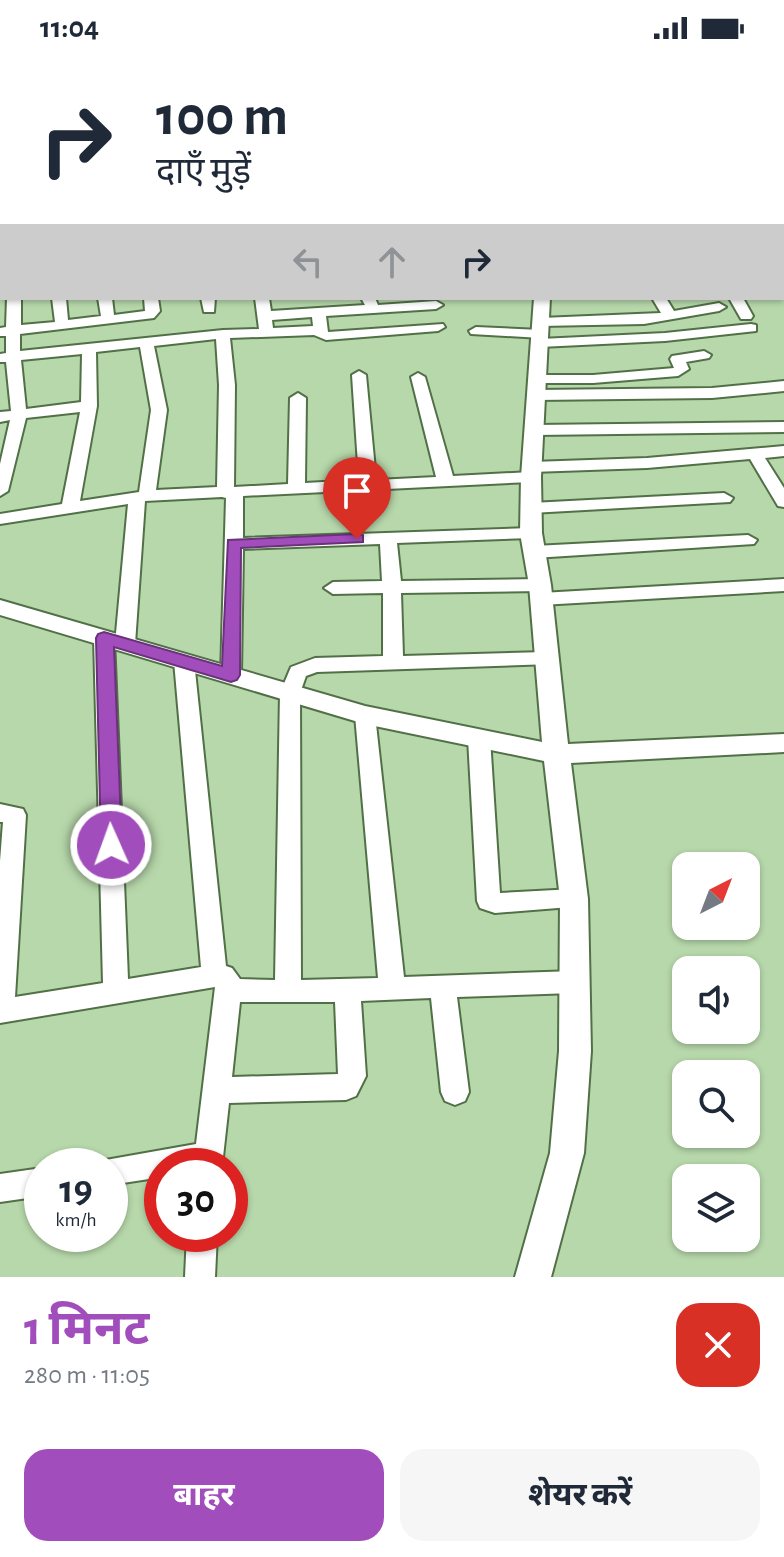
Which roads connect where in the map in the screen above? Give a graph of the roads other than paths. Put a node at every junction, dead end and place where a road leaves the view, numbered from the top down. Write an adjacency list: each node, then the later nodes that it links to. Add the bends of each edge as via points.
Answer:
1 (146, 56): 2 (street)
2 (163, 56)
3 (59, 300): 20 (street)
4 (105, 300): 18 (street)
5 (151, 300): 18 (street, via 149,315)
6 (262, 300): 16 (street)
7 (660, 300): 17 (street)
8 (685, 300): 14 (street)
9 (742, 300): 19 (street, via 749,322 689,336)
10 (371, 304): 12 (street); 15 (street)
11 (9, 305): 23 (street)
12 (436, 305)
13 (719, 307): 14 (street)
14 (691, 312): 17 (street)
15 (319, 313): 16 (street); 22 (street)
16 (264, 316): 25 (street)
17 (670, 316): 19 (street)
18 (108, 319): 20 (street)
19 (541, 324): 24 (street); 35 (street)
20 (62, 325): 23 (street)
21 (438, 327): 22 (street, via 326,336)
22 (321, 330): 25 (street)
23 (6, 331): 30 (street)
24 (476, 331)
25 (267, 333): 26 (street)
26 (223, 334): 27 (street); 51 (street)
27 (146, 342): 28 (street); 52 (street, via 159,410)
28 (89, 347): 30 (street); 37 (street)
29 (704, 355): 35 (street, via 677,359 682,369 678,372)
30 (6, 357): 33 (street)
31 (359, 375): 48 (street)
32 (418, 377): 47 (street)
33 (8, 385): 38 (street)
34 (784, 386): 35 (street, via 712,393)
35 (536, 387): 41 (street)
36 (298, 398): 49 (street)
37 (89, 406): 38 (street); 55 (street)
38 (19, 415): 39 (street); 42 (street)
39 (0, 417)
40 (784, 427): 41 (street)
41 (535, 430): 46 (street)
42 (8, 441): 45 (street)
43 (784, 451): 44 (street)
44 (755, 454): 46 (street); 54 (street)
45 (4, 467): 50 (street)
46 (532, 472): 47 (street); 57 (street)
47 (446, 481): 48 (street)
48 (368, 486): 49 (street)
49 (296, 489): 51 (street)
50 (0, 491)
51 (230, 493): 52 (street); 60 (street)
52 (142, 497): 55 (street); 66 (street)
53 (724, 498): 57 (street)
54 (784, 502)
55 (70, 507): 56 (street)
56 (0, 519)
57 (532, 531): 58 (street); 59 (street); 64 (street)
58 (388, 537): 60 (street); 62 (street)
59 (748, 540)
60 (233, 544): 70 (street)
61 (784, 585): 64 (street)
62 (392, 587): 63 (street); 64 (street); 69 (street)
63 (333, 588)
64 (540, 592): 67 (street)
65 (0, 607): 66 (street)
66 (115, 641): 68 (street); 84 (street)
67 (545, 659): 69 (street); 75 (street)
68 (184, 661): 70 (street); 79 (street)
69 (393, 663): 71 (street, via 303,668)
70 (231, 675): 71 (street)
71 (290, 693): 72 (street); 83 (street)
72 (365, 715): 73 (street); 81 (street)
73 (479, 738): 75 (street); 77 (street, via 489,901)
74 (784, 743): 75 (street)
75 (556, 754): 77 (street)
76 (0, 813): 85 (street, via 15,815)
77 (574, 899): 78 (street)
78 (574, 982): 80 (street); 93 (street, via 567,1153)
79 (221, 983): 83 (street); 84 (street); 86 (street)
80 (443, 987): 81 (street); 87 (street)
81 (392, 989): 82 (street)
82 (347, 990): 83 (street); 86 (street, via 352,1076 346,1087)
83 (288, 992)
84 (116, 993): 85 (street)
85 (0, 1011)
86 (218, 1090): 88 (street)
87 (455, 1092)
88 (210, 1148)
89 (24, 1185): 90 (street)
90 (0, 1188)
91 (201, 1252): 92 (street)
92 (200, 1277)
93 (533, 1277)

